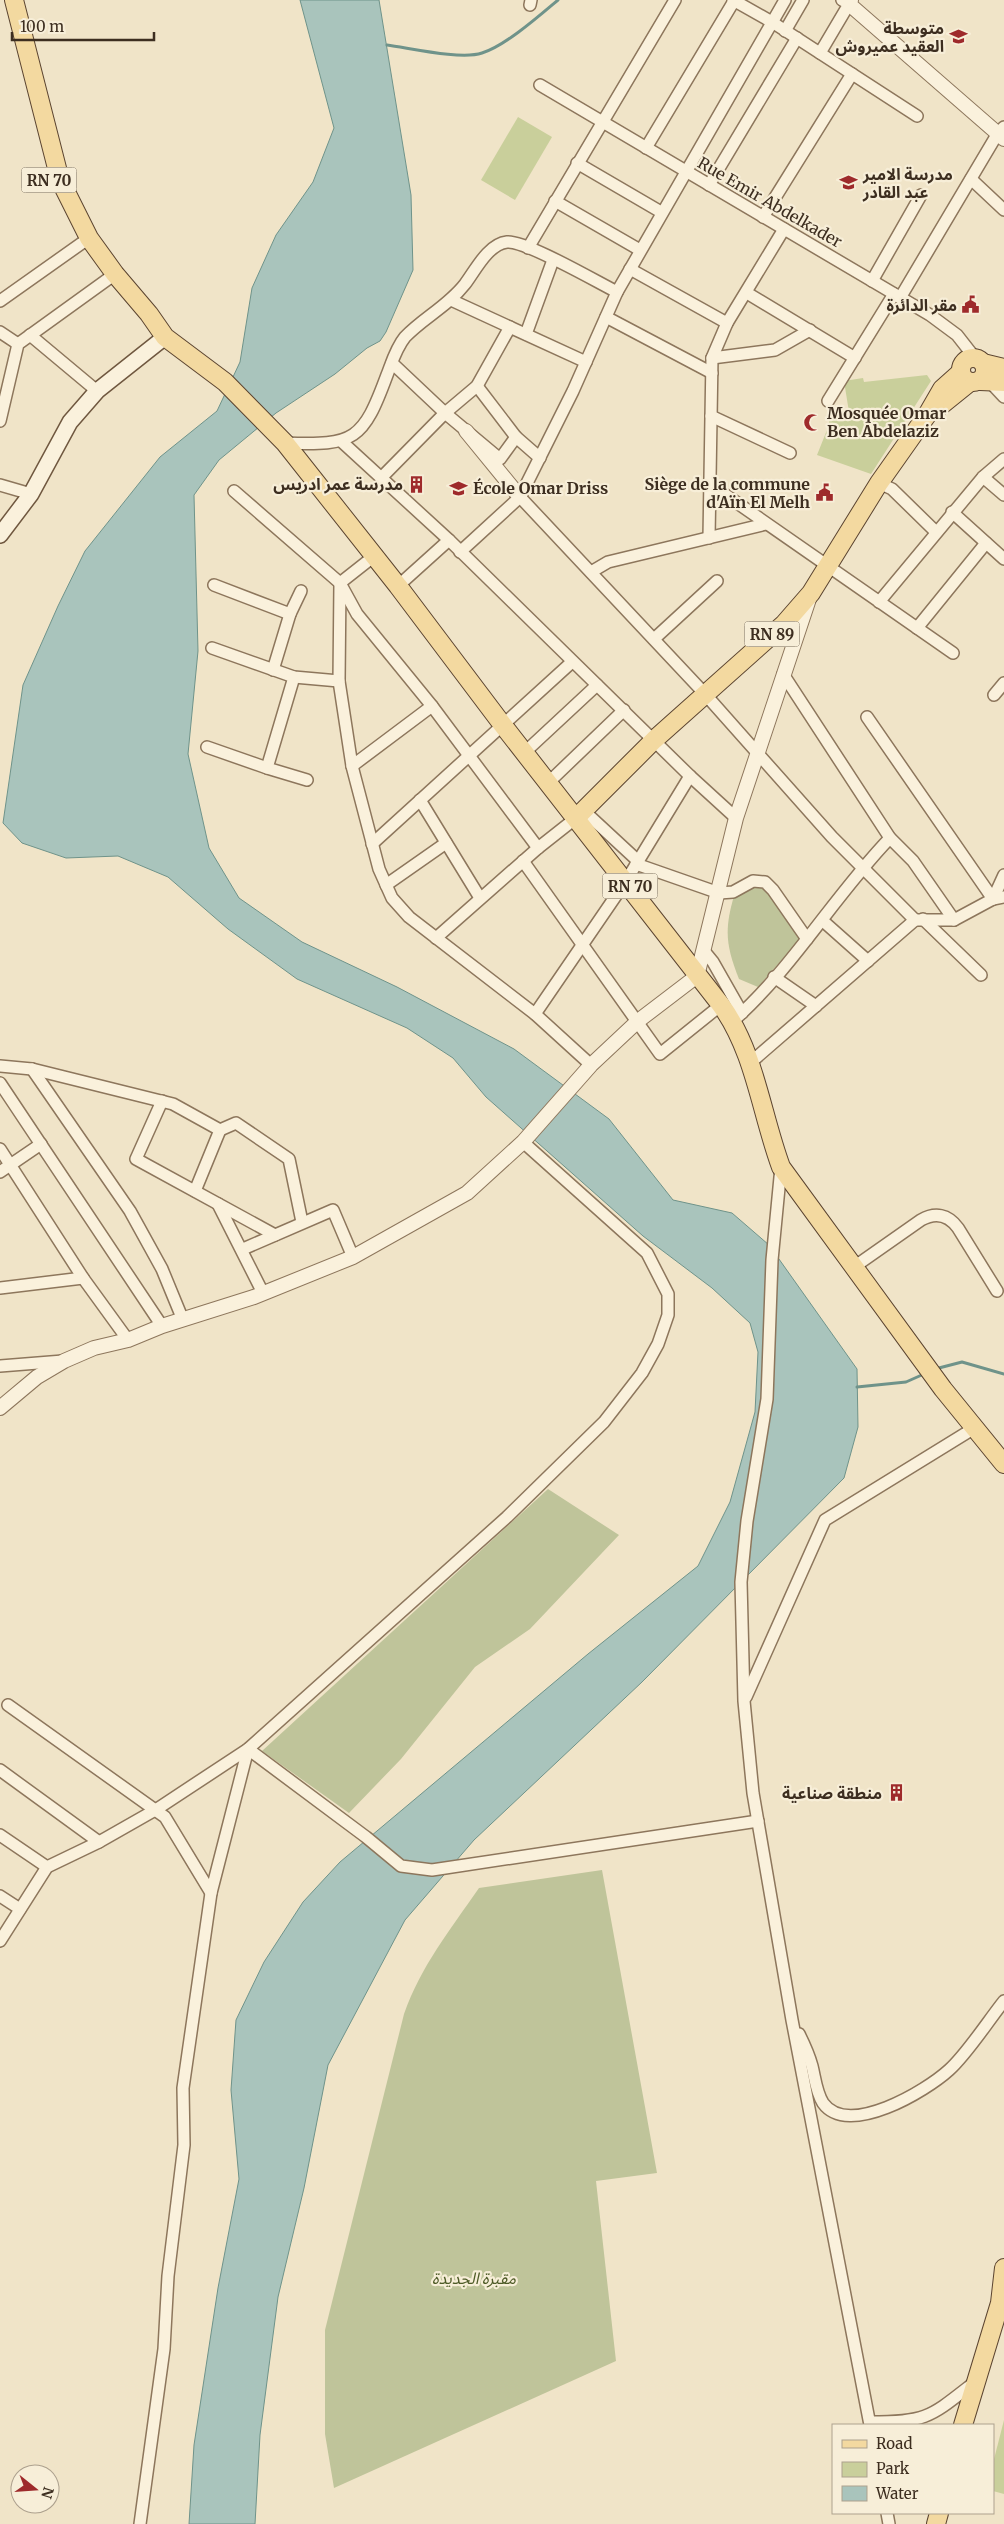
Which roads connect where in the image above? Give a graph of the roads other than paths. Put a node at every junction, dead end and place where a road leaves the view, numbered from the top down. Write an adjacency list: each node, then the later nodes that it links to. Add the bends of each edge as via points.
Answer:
1 (1, 0): 10 (main road, RN 70)
2 (14, 0): 10 (main road, RN 70)
3 (675, 0): 16 (street)
4 (733, 0): 8 (street); 18 (street)
5 (785, 0): 8 (street)
6 (803, 0): 9 (street)
7 (848, 1): 12 (street); 17 (street)
8 (772, 22): 9 (street); 20 (street)
9 (785, 31): 11 (street)
10 (17, 35): 29 (main road, RN 70, via 56,182)
11 (797, 38): 12 (street); 22 (street)
12 (820, 53): 13 (street)
13 (852, 74): 15 (street); 27 (street)
14 (540, 85): 16 (street, Rue Emir Abdelkader)
15 (917, 116)
16 (601, 121): 18 (street, Rue Emir Abdelkader); 19 (street)
17 (1003, 132): 21 (street)
18 (646, 148): 20 (street, Rue Emir Abdelkader)
19 (578, 163): 24 (street); 26 (street)
20 (686, 172): 22 (street, Rue Emir Abdelkader); 26 (street)
21 (971, 179): 25 (street); 38 (street)
22 (708, 185): 27 (street, Rue Emir Abdelkader)
23 (921, 195): 35 (street)
24 (555, 201): 30 (street); 31 (street)
25 (1004, 210)
26 (661, 212): 31 (street)
27 (763, 217): 28 (street, Rue Emir Abdelkader)
28 (784, 229): 35 (street, Rue Emir Abdelkader); 37 (street)
29 (85, 241): 34 (main road, RN 70); 40 (street)
30 (528, 248): 32 (street); 39 (street, via 508,242 498,245 488,252)
31 (640, 250): 33 (street)
32 (553, 260): 36 (street); 47 (street)
33 (630, 268): 36 (street); 42 (street)
34 (111, 277): 46 (main road, RN 70, via 149,314); 48 (street)
35 (872, 281): 38 (street, Rue Emir Abdelkader)
36 (617, 292): 41 (street)
37 (747, 293): 42 (street); 44 (street)
38 (897, 296): 51 (street); 52 (street, Rue Emir Abdelkader, via 957,335)
39 (452, 300): 43 (street); 54 (street, via 406,337)
40 (0, 301)
41 (606, 317): 53 (street); 56 (street)
42 (727, 324): 50 (street)
43 (510, 327): 47 (street); 58 (street)
44 (810, 330): 50 (street, via 775,350); 51 (street)
45 (0, 332): 49 (street)
46 (161, 332): 59 (main road); 67 (main road, RN 70, via 225,382)
47 (526, 334): 53 (street)
48 (30, 335): 49 (street); 59 (street)
49 (18, 344): 64 (street)
50 (712, 358): 56 (street)
51 (855, 358): 61 (street)
52 (979, 360): 55 (main road); 57 (main road, via 963,363)
53 (586, 362): 70 (street)
54 (392, 363): 62 (street); 68 (street, via 374,413 356,434)
55 (1004, 368)
56 (712, 373): 63 (street)
57 (981, 380): 60 (street); 74 (main road, RN 89, via 942,389 927,416)
58 (477, 386): 62 (street); 66 (street)
59 (96, 391): 78 (main road, via 70,422)
60 (1004, 397)
61 (828, 401)
62 (446, 413): 65 (street); 73 (street)
63 (711, 416): 69 (street); 75 (street)
64 (0, 421)
65 (466, 431): 66 (street, via 500,459); 80 (street)
66 (516, 437): 70 (street)
67 (282, 440): 68 (street, via 315,444); 89 (main road, RN 70)
68 (341, 441): 73 (street)
69 (790, 453)
70 (540, 458): 80 (street)
71 (1004, 459): 72 (street)
72 (983, 477): 79 (street); 81 (street)
73 (381, 478): 86 (street)
74 (879, 483): 83 (street, via 892,489); 91 (main road, RN 89)
75 (710, 484): 82 (street); 85 (street)
76 (0, 485): 78 (street)
77 (234, 492): 94 (street)
78 (31, 494): 84 (main road)
79 (1004, 496)
80 (520, 497): 88 (street); 92 (street)
81 (952, 512): 83 (street); 87 (street)
82 (766, 524): 85 (street); 91 (street)
83 (936, 532): 99 (street)
84 (0, 535)
85 (709, 538): 92 (street, via 608,562)
86 (449, 540): 88 (street); 96 (street)
87 (986, 543): 90 (street); 101 (street)
88 (460, 552): 105 (street)
89 (373, 556): 94 (street); 96 (main road, RN 70)
90 (1004, 560)
91 (827, 566): 98 (main road, RN 89); 99 (street)
92 (591, 572): 102 (street)
93 (718, 581): 102 (street)
94 (340, 584): 109 (street); 114 (street, via 358,614)
95 (214, 585): 100 (street)
96 (398, 586): 117 (main road, RN 70)
97 (301, 591): 100 (street)
98 (811, 593): 107 (street); 112 (main road, RN 89, via 784,624)
99 (879, 602): 101 (street)
100 (290, 614): 106 (street)
101 (917, 628): 104 (street)
102 (654, 639): 112 (street)
103 (212, 648): 106 (street)
104 (953, 653)
105 (572, 662): 111 (street); 117 (street)
106 (273, 670): 108 (street)
107 (783, 674): 122 (street); 131 (street)
108 (294, 677): 109 (street); 124 (street)
109 (339, 681): 123 (street)
110 (1004, 683): 113 (street)
111 (597, 685): 115 (street); 120 (street)
112 (704, 694): 118 (main road, RN 89); 122 (street)
113 (994, 695)
114 (432, 706): 121 (street); 123 (street)
115 (624, 710): 118 (street); 127 (street)
116 (867, 717): 143 (street)
117 (502, 724): 120 (main road, RN 70); 121 (street)
118 (654, 740): 125 (street); 129 (main road, RN 89)
119 (207, 747): 124 (street)
120 (525, 752): 127 (main road, RN 70)
121 (469, 754): 128 (street); 134 (street)
122 (758, 754): 130 (street); 137 (street)
123 (352, 766): 133 (street)
124 (267, 768): 126 (street)
125 (690, 776): 130 (street); 136 (street)
126 (308, 780)
127 (548, 782): 129 (main road, RN 70)
128 (420, 800): 132 (street); 133 (street)
129 (580, 814): 134 (street); 136 (street); 139 (main road, RN 70)
130 (736, 818): 141 (street)
131 (890, 838): 137 (street); 145 (street, via 913,861)
132 (446, 842): 140 (street); 142 (street)
133 (372, 844): 140 (street)
134 (538, 848): 135 (street)
135 (523, 861): 142 (street); 149 (street)
136 (637, 862): 139 (street); 141 (street)
137 (862, 867): 144 (street); 146 (street)
138 (1004, 875): 143 (street)
139 (626, 881): 149 (street); 153 (main road, RN 70)
140 (386, 885): 147 (street, via 392,898 409,917)
141 (719, 893): 148 (street, via 733,892 753,881 764,882 774,890); 150 (street)
142 (480, 898): 147 (street)
143 (998, 898): 145 (street)
144 (919, 919): 145 (street); 151 (street); 152 (street)
145 (954, 920)
146 (822, 921): 148 (street); 151 (street)
147 (436, 938): 157 (street)
148 (807, 939): 154 (street)
149 (582, 944): 157 (street); 159 (street)
150 (704, 951): 153 (street); 158 (street)
151 (868, 961): 156 (street)
152 (981, 975)
153 (697, 976): 155 (main road, RN 70); 159 (street)
154 (774, 977): 156 (street); 158 (street)
155 (721, 1005): 158 (main road, RN 70); 159 (street, via 660,1054)
156 (816, 1006): 160 (street)
157 (535, 1014): 161 (street)
158 (737, 1017): 160 (main road, RN 70)
159 (638, 1021): 161 (street)
160 (750, 1064): 171 (main road, RN 70)
161 (591, 1065): 167 (street)
162 (0, 1066): 163 (street)
163 (32, 1069): 165 (street); 184 (street, via 130,1211 162,1269)
164 (0, 1083): 168 (street)
165 (162, 1102): 166 (street, via 173,1104); 173 (street, via 136,1159)
166 (220, 1130): 173 (street); 175 (street, via 236,1123 289,1159)
167 (525, 1140): 178 (street, via 467,1193); 194 (street, via 647,1253 668,1294 668,1315 658,1344 642,1373 604,1422 507,1517)
168 (41, 1144): 170 (street); 185 (street)
169 (0, 1149): 170 (street)
170 (12, 1166): 172 (street); 180 (street)
171 (781, 1167): 179 (main road, RN 70); 192 (street, via 772,1260 766,1398 741,1582)
172 (0, 1172)
173 (194, 1191): 174 (street)
174 (218, 1204): 176 (street); 177 (street)
175 (302, 1222): 176 (street); 178 (street, via 333,1210)
176 (275, 1235): 177 (street)
177 (243, 1249): 183 (street)
178 (353, 1256): 183 (street)
179 (854, 1267): 182 (street, via 921,1220 941,1215 958,1228); 190 (main road, RN 70, via 943,1389)
180 (83, 1278): 181 (street); 186 (street)
181 (0, 1288)
182 (997, 1291)
183 (263, 1293): 184 (street)
184 (183, 1320): 185 (street)
185 (162, 1326): 186 (street)
186 (128, 1340): 187 (street, via 94,1348)
187 (64, 1361): 188 (street); 189 (street, via 37,1377)
188 (0, 1366)
189 (0, 1408)
190 (976, 1427): 191 (main road, RN 70); 192 (street, via 825,1520)
191 (1004, 1464)
192 (744, 1701): 197 (street, via 752,1793)
193 (8, 1705): 196 (street)
194 (248, 1749): 196 (street); 197 (street, via 401,1866 432,1870); 201 (street)
195 (0, 1770): 199 (street)
196 (157, 1809): 199 (street); 201 (street)
197 (758, 1821): 206 (street)
198 (0, 1835): 200 (street)
199 (99, 1842): 200 (street)
200 (47, 1867): 203 (street)
201 (211, 1893): 211 (street, via 183,2088 184,2145 168,2276 164,2349)
202 (0, 1896): 203 (street)
203 (20, 1909): 204 (street)
204 (0, 1941)
205 (1004, 2001): 206 (street, via 950,2070 934,2082 881,2110 850,2115 832,2111 823,2102 808,2054)
206 (792, 2020): 209 (street)
207 (1004, 2268): 208 (main road, via 1000,2303)
208 (975, 2382): 209 (street, via 928,2416 905,2422); 210 (main road)
209 (870, 2424)
210 (963, 2424)
211 (140, 2524)

